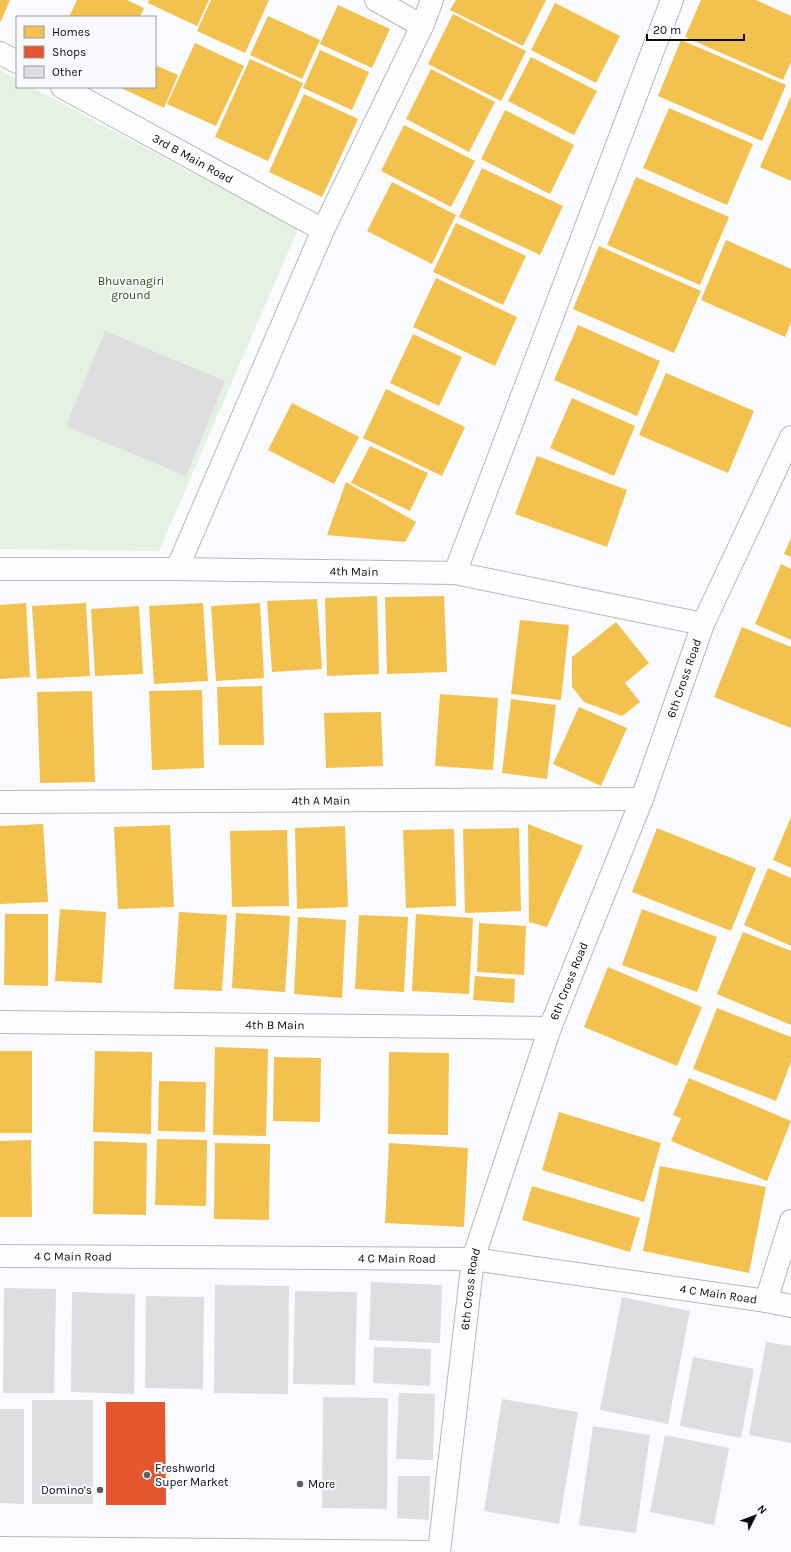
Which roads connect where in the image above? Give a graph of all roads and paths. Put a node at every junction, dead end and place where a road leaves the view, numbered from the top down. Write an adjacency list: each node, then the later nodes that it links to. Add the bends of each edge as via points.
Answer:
1 (376, 0): 4 (street)
2 (432, 0): 4 (street)
3 (672, 0): 12 (street)
4 (422, 26): 8 (street)
5 (0, 53): 6 (street)
6 (16, 61)
7 (64, 88): 8 (street, 3rd B Main Road)
8 (323, 230): 11 (street)
9 (791, 437): 13 (street, 6th Cross Road)
10 (0, 569): 11 (street, 4th Main)
11 (177, 569): 12 (street, 4th Main)
12 (454, 573): 13 (street, 4th Main)
13 (703, 624): 14 (street, 6th Cross Road)
14 (642, 799): 15 (street, 4th A Main); 17 (street, 6th Cross Road)
15 (0, 802)
16 (0, 1022): 17 (street, 4th B Main)
17 (550, 1028): 20 (street, 6th Cross Road)
18 (791, 1221): 21 (street)
19 (0, 1256): 20 (street, 4 C Main Road)
20 (473, 1259): 21 (street, 4 C Main Road); 27 (street, 6th Cross Road)
21 (766, 1301): 22 (street, 4 C Main Road)
22 (791, 1306)
23 (0, 1548): 24 (street)
24 (120, 1550): 25 (street)
25 (278, 1551): 26 (street)
26 (434, 1552)
27 (439, 1552)

